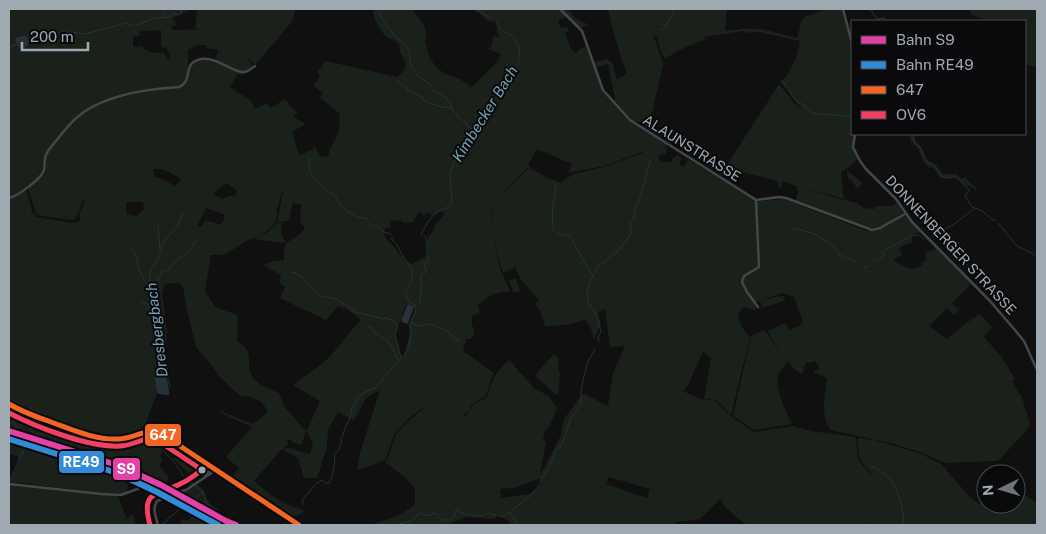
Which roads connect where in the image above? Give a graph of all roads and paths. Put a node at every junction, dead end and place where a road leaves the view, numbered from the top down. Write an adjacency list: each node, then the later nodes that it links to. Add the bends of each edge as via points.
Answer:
1 (560, 9): 7 (street, ALAUNSTRASSE, via 582,31 604,90 630,120)
2 (843, 9): 3 (street)
3 (851, 39)
4 (255, 66): 6 (street, via 242,72 214,60 201,59 189,66 182,86 117,96 92,108 75,119 50,149 42,174)
5 (855, 135): 8 (street, DONNENBERGER STRASSE, via 853,148 860,161 896,199)
6 (9, 198)
7 (756, 200): 8 (street, via 786,198 872,230); 9 (street, via 759,267 744,276 742,282)
8 (905, 214): 10 (street, DONNENBERGER STRASSE, via 1011,324 1024,341)
9 (758, 307)
10 (1037, 370)
11 (9, 404): 12 (main road, via 92,436 124,438 150,430 159,432)
12 (214, 469): 14 (street, via 189,488); 16 (main road)
13 (9, 484): 14 (street, via 115,495 145,487)
14 (160, 499): 15 (street, via 154,508)
15 (158, 525)
16 (299, 525)

